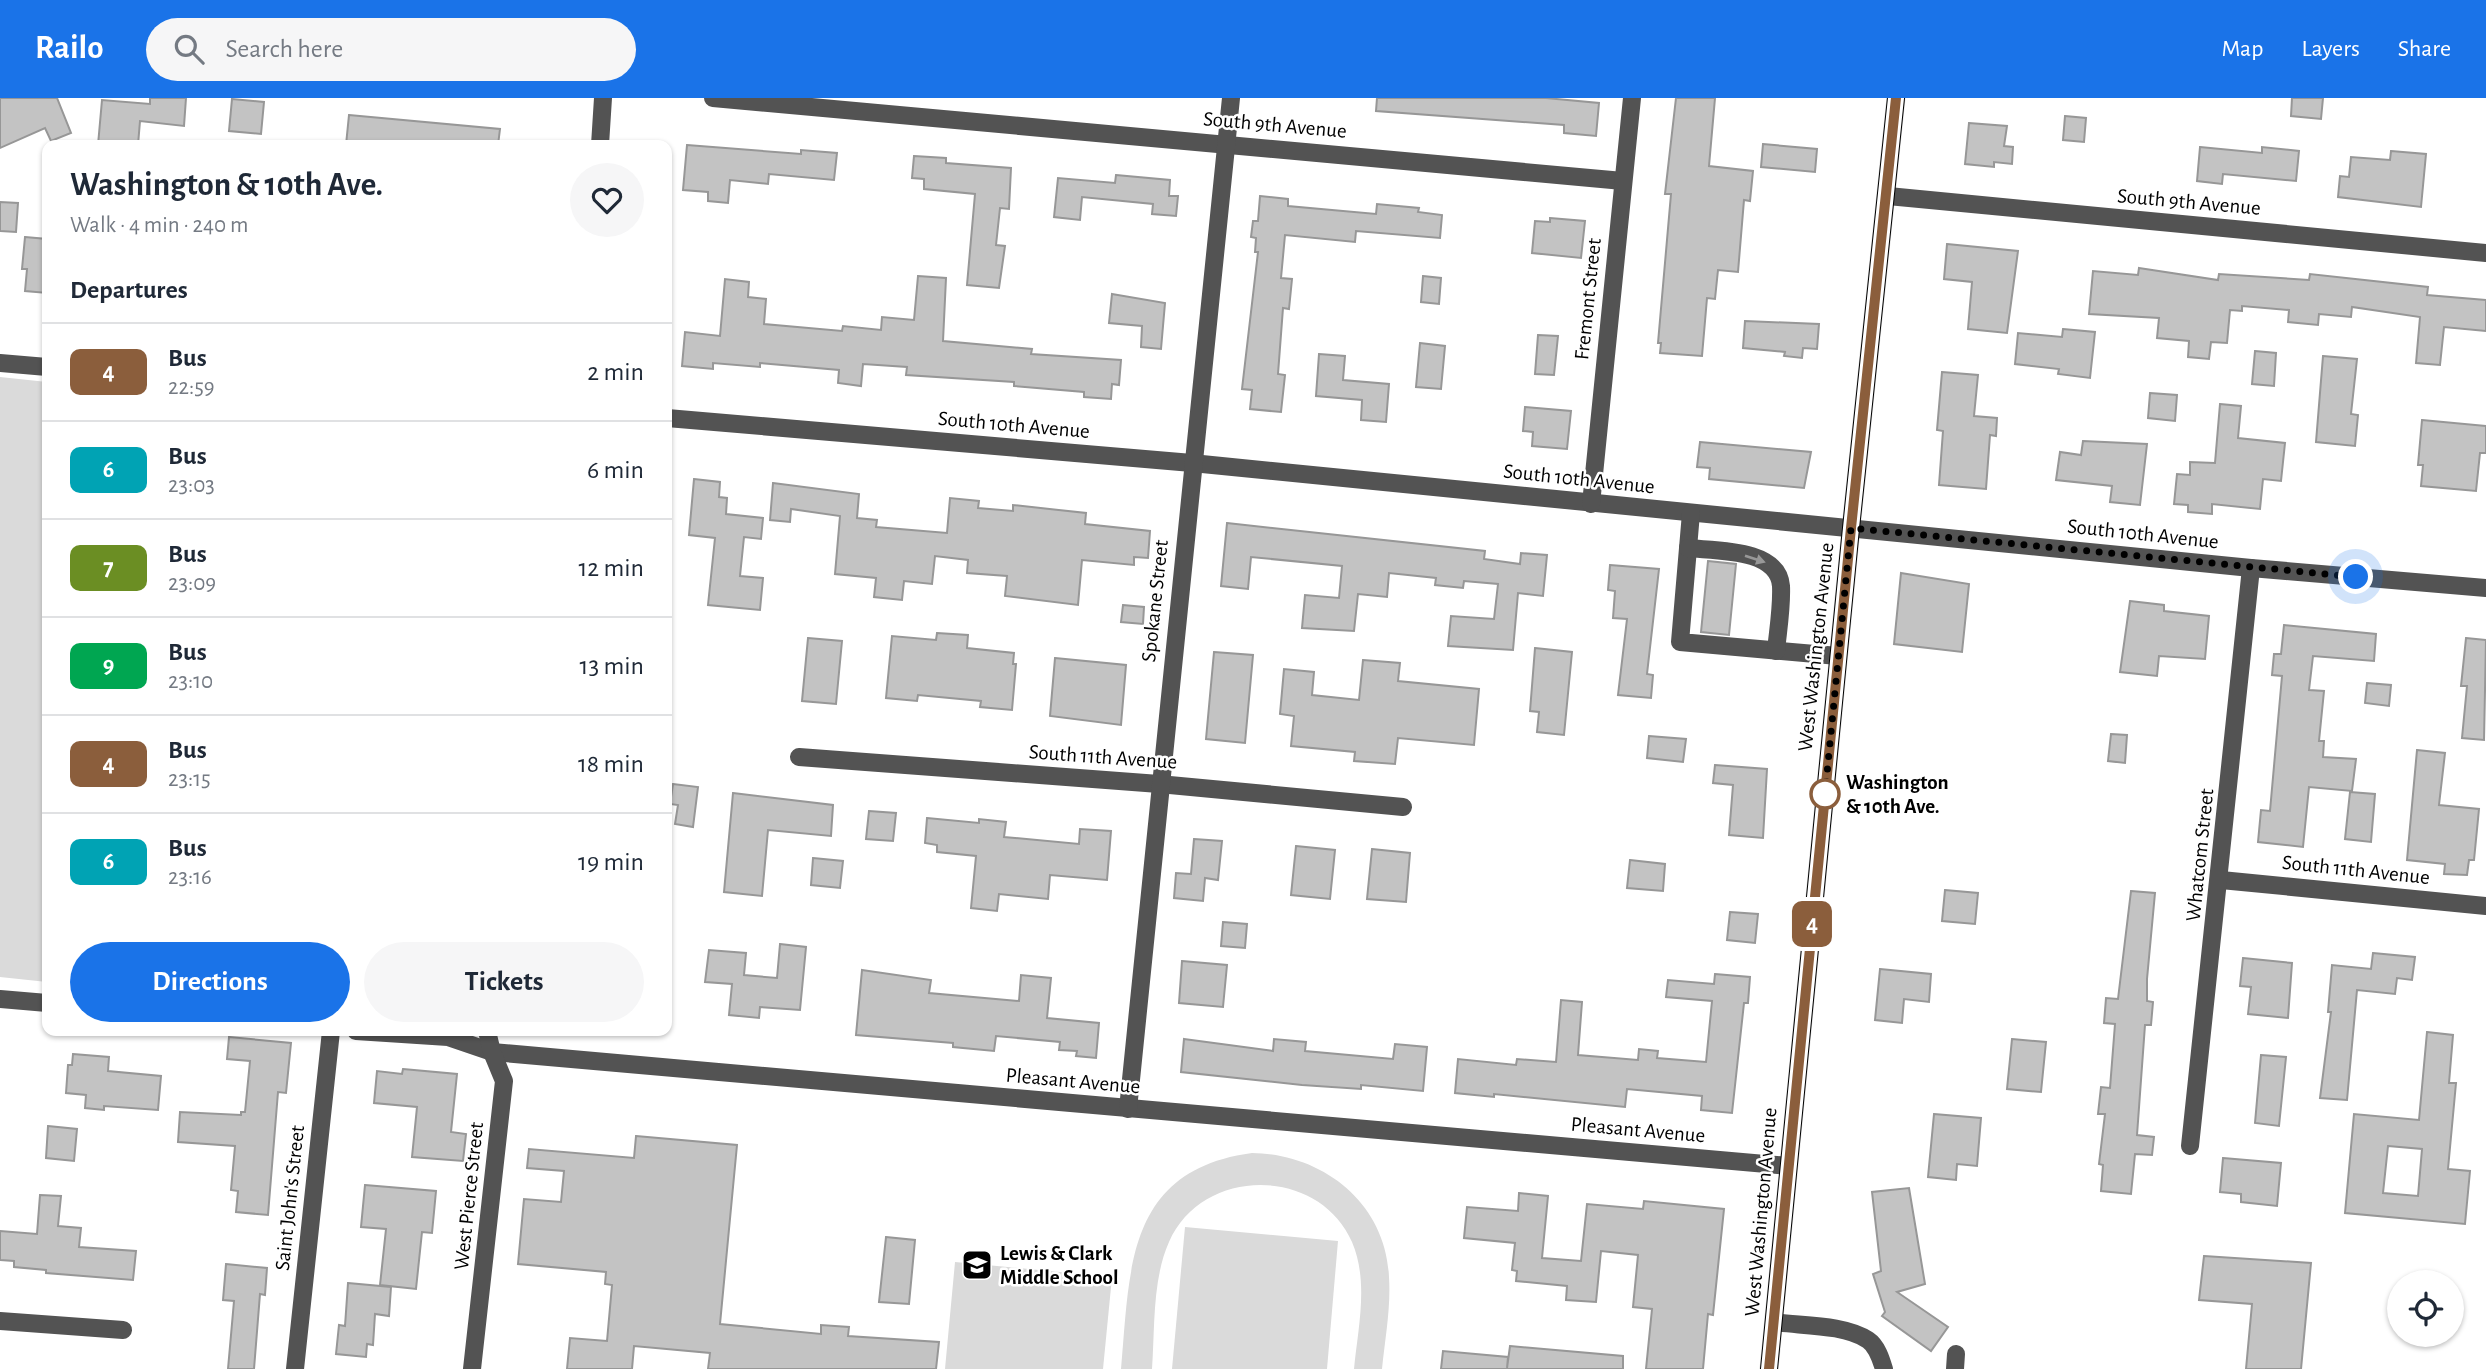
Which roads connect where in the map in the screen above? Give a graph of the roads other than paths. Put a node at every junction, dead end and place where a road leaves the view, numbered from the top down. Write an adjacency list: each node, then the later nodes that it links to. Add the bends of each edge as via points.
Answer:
1 (603, 98): 6 (street)
2 (713, 98): 7 (street, South 9th Avenue)
3 (1231, 98): 7 (street, Spokane Street)
4 (1632, 98): 8 (street, Fremont Street)
5 (1896, 98): 9 (main road, West Washington Avenue)
6 (600, 140)
7 (1227, 143): 8 (street, South 9th Avenue); 14 (street, Spokane Street)
8 (1623, 181): 15 (street, Fremont Street)
9 (1888, 196): 10 (street, South 9th Avenue); 17 (main road, West Washington Avenue)
10 (2486, 253)
11 (0, 363): 12 (street)
12 (42, 367)
13 (672, 418): 14 (street, South 10th Avenue)
14 (1192, 463): 15 (street, South 10th Avenue); 24 (street, Spokane Street)
15 (1591, 504): 16 (street, South 10th Avenue)
16 (1691, 513): 17 (street, South 10th Avenue); 18 (street)
17 (1851, 528): 19 (street, South 10th Avenue); 22 (main road, West Washington Avenue)
18 (1688, 548): 21 (street, one-way to 21, via 1756,557 1772,566 1781,583); 21 (street, via 1680,642)
19 (2251, 568): 20 (street, South 10th Avenue); 26 (street, Whatcom Street)
20 (2486, 588)
21 (1776, 652): 22 (street)
22 (1838, 656): 36 (main road, West Washington Avenue)
23 (799, 757): 24 (street, South 11th Avenue)
24 (1159, 784): 25 (street, South 11th Avenue); 34 (street, Spokane Street)
25 (1403, 807)
26 (2221, 880): 27 (street, South 11th Avenue); 35 (street, Whatcom Street)
27 (2486, 906)
28 (0, 999): 29 (street)
29 (42, 1003)
30 (330, 1036): 40 (street, Saint John's Street)
31 (432, 1036): 33 (street, Pleasant Avenue)
32 (488, 1036): 33 (street, West Pierce Street)
33 (492, 1052): 34 (street, Pleasant Avenue); 41 (street, West Pierce Street, via 504,1081)
34 (1128, 1109): 36 (street, Pleasant Avenue)
35 (2190, 1146)
36 (1788, 1166): 38 (main road, West Washington Avenue)
37 (0, 1321): 39 (street)
38 (1774, 1322): 42 (main road, West Washington Avenue); 43 (street, via 1844,1331 1867,1339)
39 (123, 1330)
40 (295, 1369)
41 (472, 1369)
42 (1769, 1369)
43 (1884, 1369)

